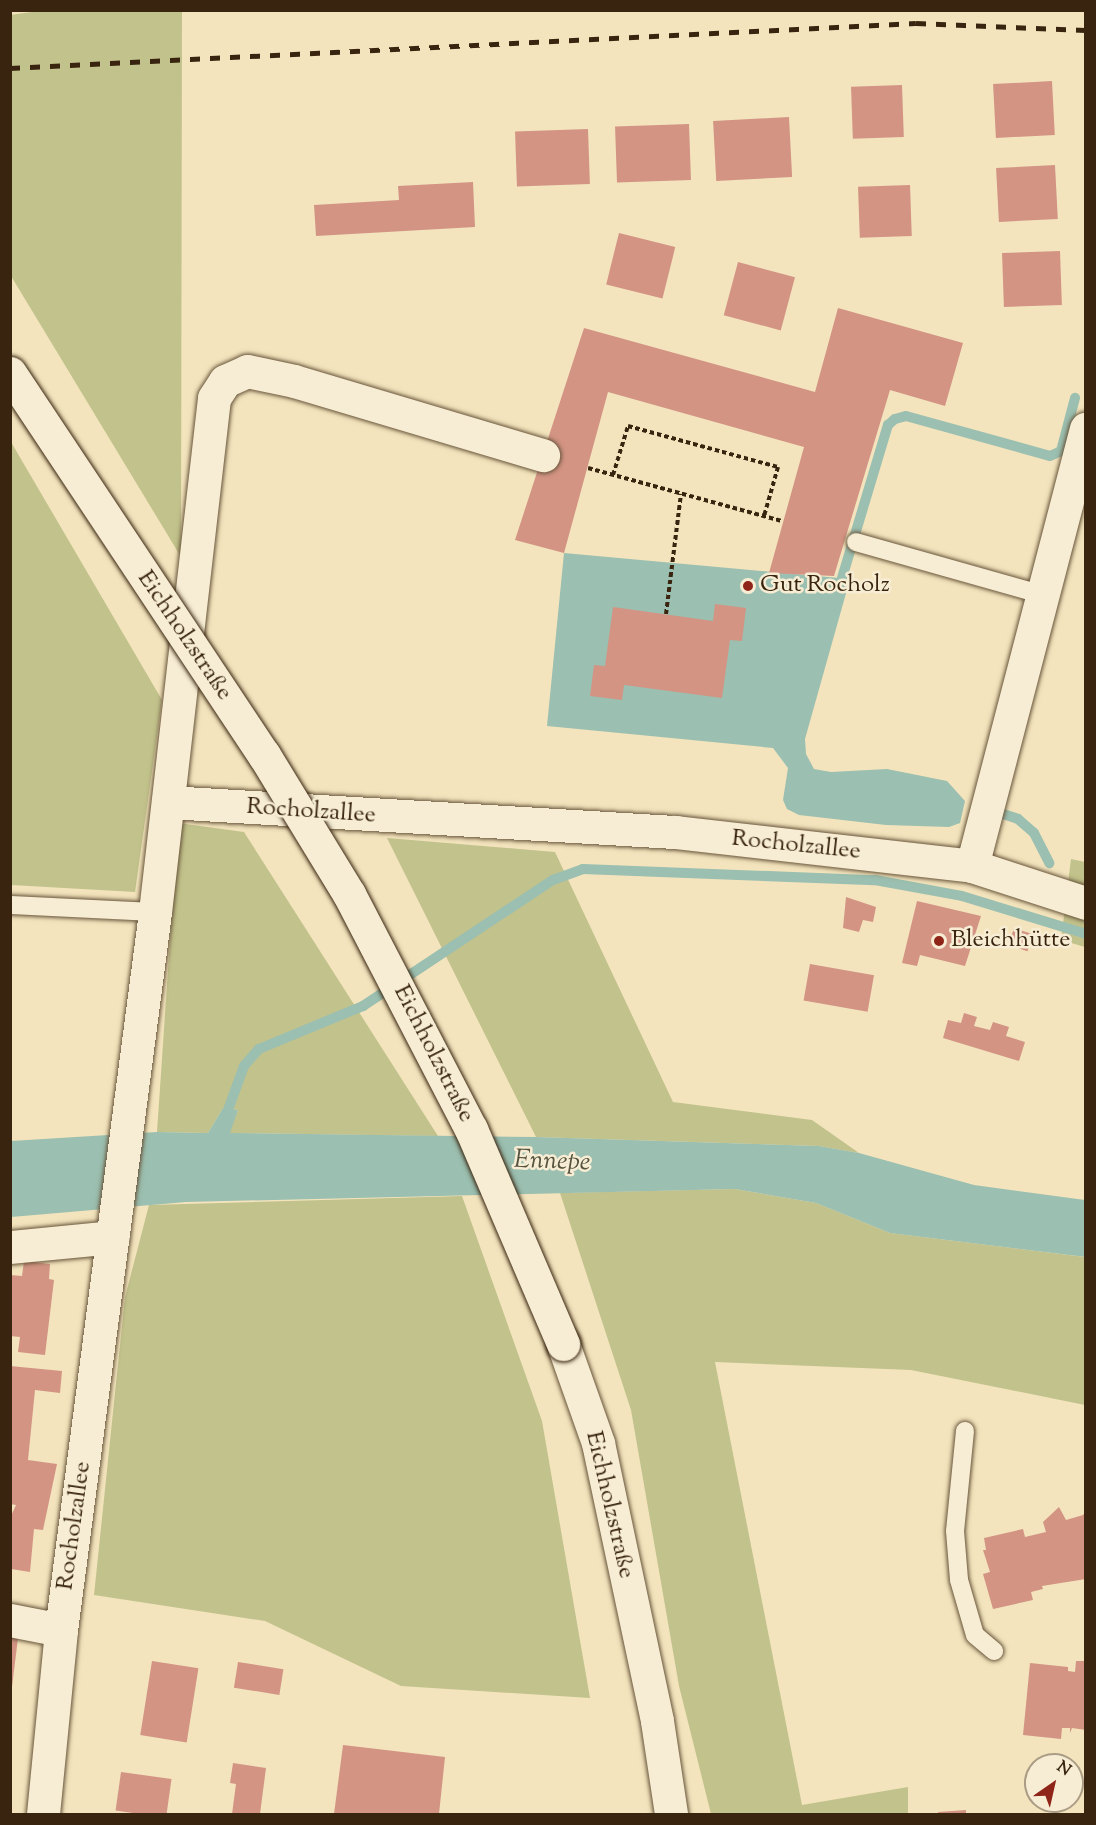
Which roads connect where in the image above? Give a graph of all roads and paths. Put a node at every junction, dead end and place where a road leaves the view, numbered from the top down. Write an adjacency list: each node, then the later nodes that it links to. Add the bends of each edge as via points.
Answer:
1 (10, 373): 24 (street, Eichholzstraße, bridge, via 264,755 349,894 471,1129 563,1344 598,1443 657,1721)
2 (1086, 429): 10 (street)
3 (543, 455): 12 (street, Rocholzallee, via 294,381 247,371 225,381 214,398)
4 (588, 468): 5 (path)
5 (613, 475): 6 (path); 7 (path, via 628,426 768,464 778,467)
6 (681, 494): 7 (path); 11 (path, via 670,557)
7 (764, 516): 8 (path)
8 (782, 521)
9 (856, 542): 10 (lane)
10 (1040, 594): 13 (street)
11 (666, 614)
12 (168, 802): 13 (street, Rocholzallee, via 675,832); 16 (street, Rocholzallee)
13 (972, 866): 14 (street, Rocholzallee)
14 (1086, 903)
15 (10, 905): 16 (lane)
16 (155, 912): 17 (street, Rocholzallee)
17 (113, 1237): 18 (street); 21 (street, Rocholzallee)
18 (10, 1247)
19 (965, 1431): 22 (lane, via 956,1531 959,1580 975,1635)
20 (10, 1620): 21 (street)
21 (61, 1630): 23 (street, Rocholzallee)
22 (994, 1652)
23 (43, 1815)
24 (671, 1815)

